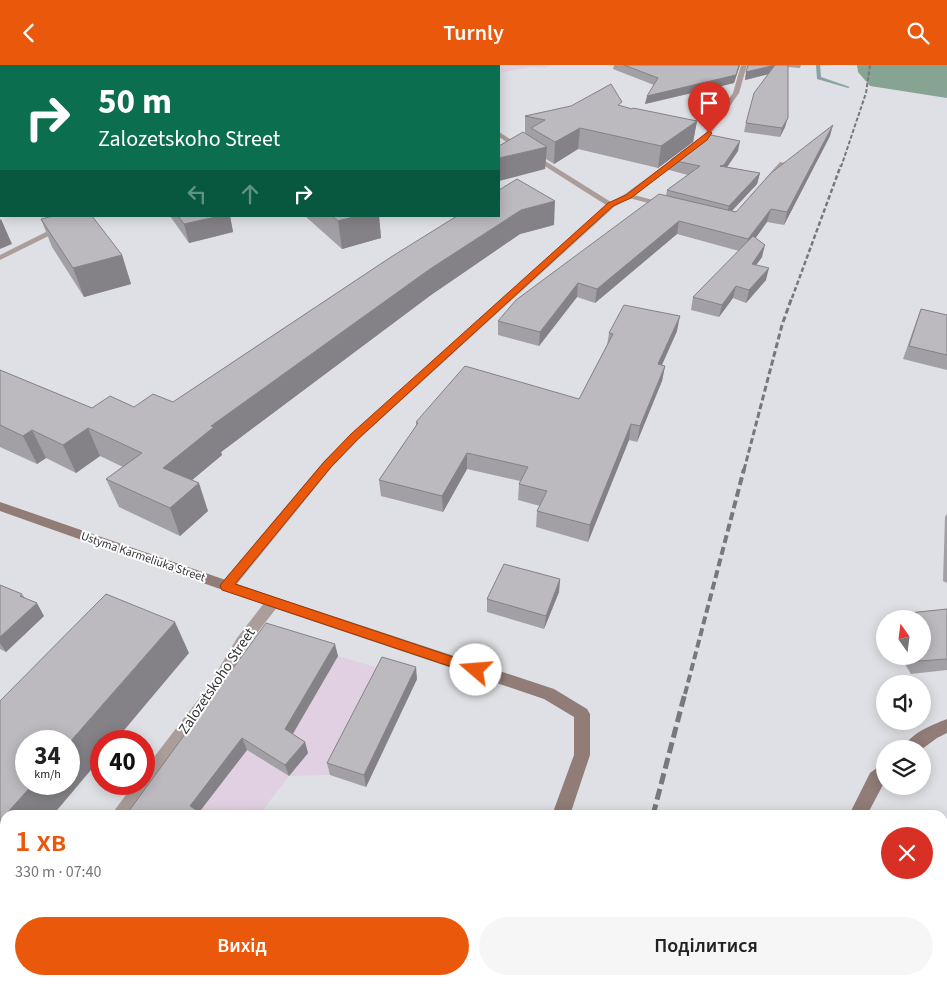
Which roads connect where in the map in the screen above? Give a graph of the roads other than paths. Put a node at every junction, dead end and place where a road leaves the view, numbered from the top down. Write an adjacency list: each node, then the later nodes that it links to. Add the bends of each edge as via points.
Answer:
1 (744, 65): 5 (street, via 736,93 705,139)
2 (500, 135): 6 (street)
3 (782, 163): 4 (street)
4 (762, 185)
5 (628, 197): 6 (street); 7 (street)
6 (611, 205): 11 (street, via 355,437 328,464)
7 (674, 208)
8 (83, 217): 9 (street)
9 (0, 258)
10 (0, 506): 11 (street, Ustyma Karmeliuka Street)
11 (226, 586): 12 (street, Ustyma Karmeliuka Street)
12 (273, 603): 15 (street, Zalozetskoho Street, via 242,642 213,692); 19 (street, Ustyma Karmeliuka Street, via 549,694 582,715 582,755)
13 (947, 726): 14 (street)
14 (922, 740)
15 (155, 769)
16 (876, 777): 20 (street)
17 (135, 795): 18 (street, Zalozetskoho Street)
18 (124, 810)
19 (563, 810)
20 (860, 810)

